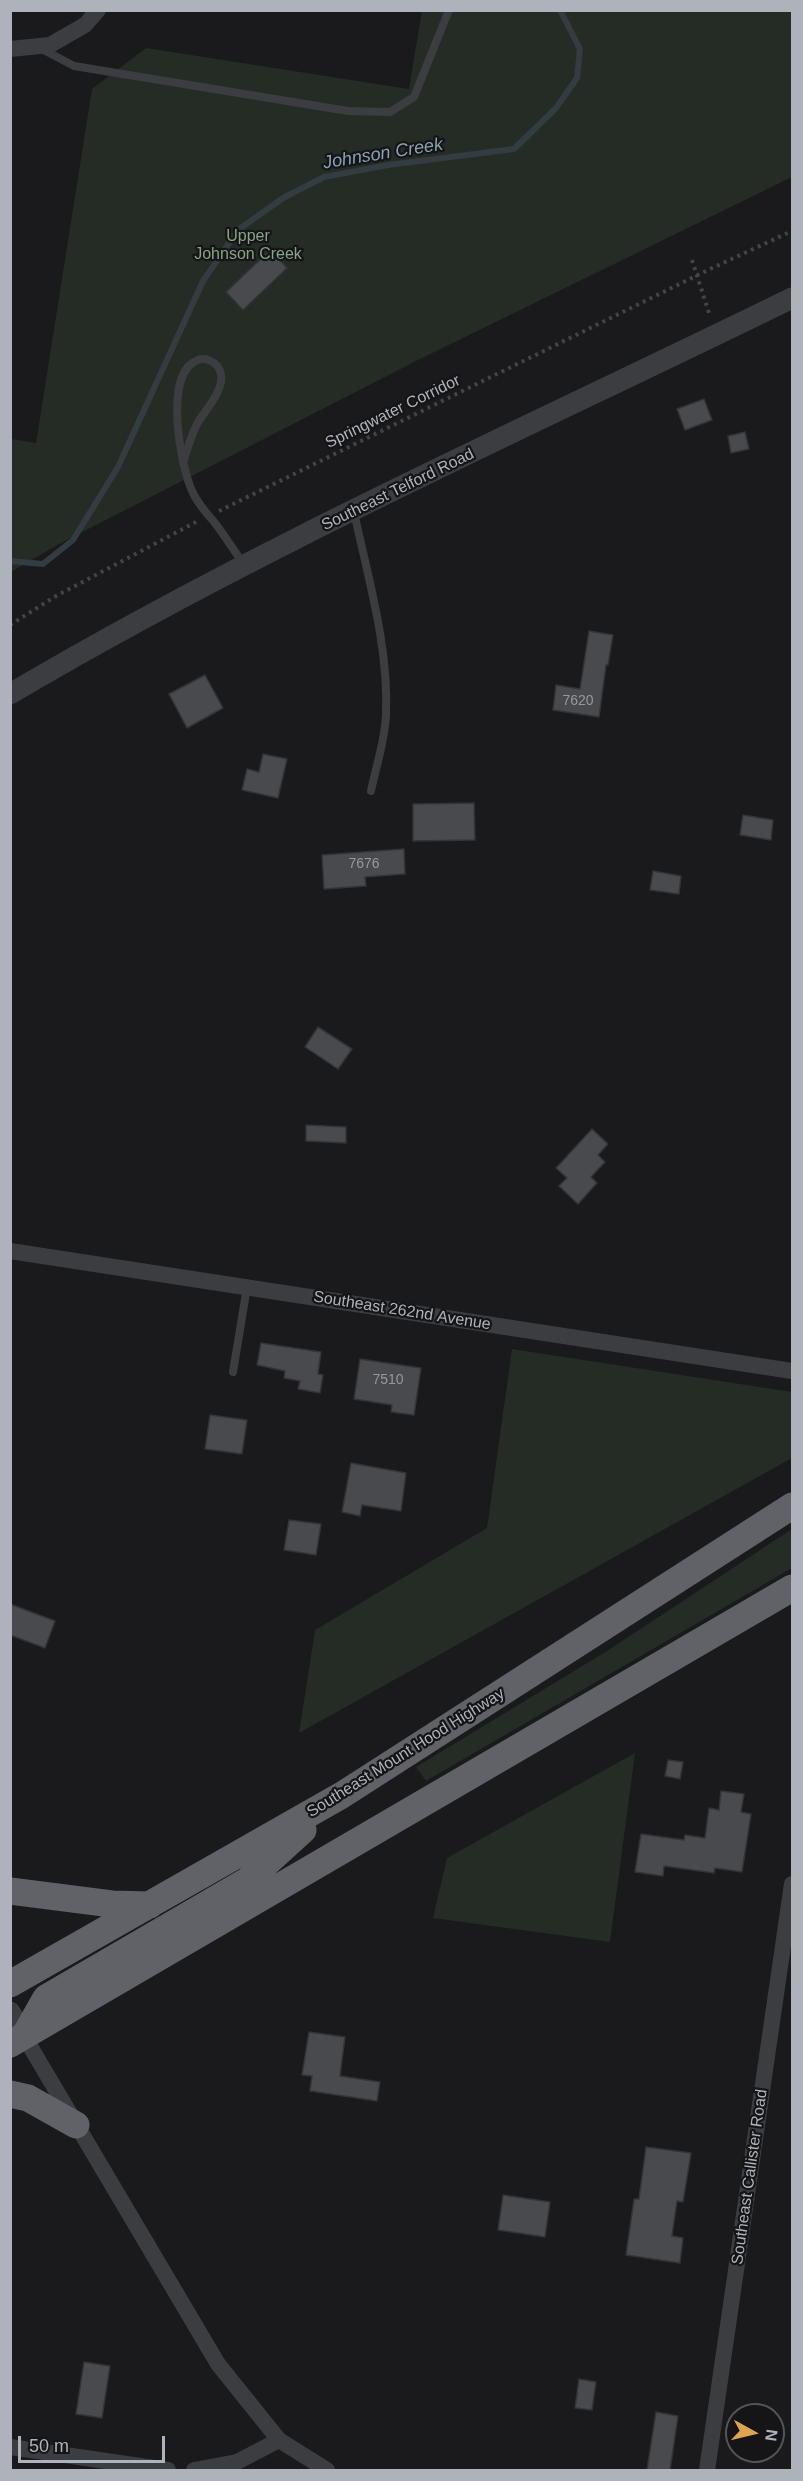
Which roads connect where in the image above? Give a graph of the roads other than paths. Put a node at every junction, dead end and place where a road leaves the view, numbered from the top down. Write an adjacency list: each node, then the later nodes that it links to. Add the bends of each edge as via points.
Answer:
1 (98, 10): 3 (street, via 85,25 50,45)
2 (448, 10): 3 (lane, via 414,97 390,112 348,111 74,66)
3 (37, 46): 4 (street)
4 (10, 49)
5 (792, 298): 7 (street, Southeast Telford Road)
6 (183, 463): 6 (lane, via 197,425 220,384 221,371 207,359 190,364 180,381 177,406); 8 (lane, via 194,496)
7 (354, 511): 8 (street, Southeast Telford Road); 10 (lane, via 378,626 386,688 383,738)
8 (245, 566): 9 (street, Southeast Telford Road)
9 (10, 694)
10 (370, 791)
11 (10, 1251): 12 (street, Southeast 262nd Avenue)
12 (247, 1287): 13 (street, Southeast 262nd Avenue); 14 (lane)
13 (792, 1371)
14 (233, 1372)
15 (792, 1506): 17 (highway, Southeast Mount Hood Highway)
16 (792, 1588): 23 (highway)
17 (342, 1795): 20 (highway, Southeast Mount Hood Highway); 23 (highway, via 247,1881 46,1998)
18 (792, 1884): 31 (street, Southeast Callister Road)
19 (10, 1891): 20 (highway)
20 (151, 1905): 21 (highway, Southeast Mount Hood Highway)
21 (10, 1984)
22 (10, 2012): 23 (street)
23 (17, 2040): 25 (street)
24 (10, 2094): 25 (highway, via 28,2098)
25 (76, 2125): 26 (street, via 218,2364)
26 (279, 2440): 29 (street, via 237,2462); 30 (street)
27 (10, 2447): 28 (street)
28 (168, 2470)
29 (194, 2470)
30 (327, 2470)
31 (708, 2470)

